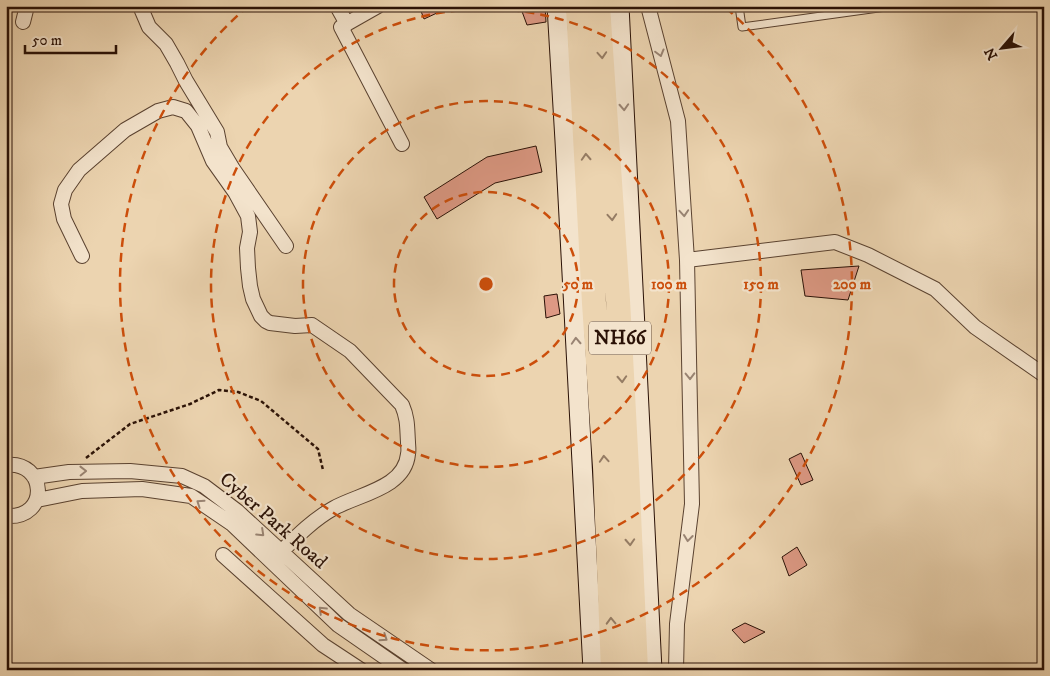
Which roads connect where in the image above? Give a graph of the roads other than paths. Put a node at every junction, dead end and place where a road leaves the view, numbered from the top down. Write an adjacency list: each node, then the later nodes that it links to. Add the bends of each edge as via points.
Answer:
1 (27, 6): 12 (street)
2 (140, 6): 15 (street, via 149,27 166,44 217,132 220,147)
3 (337, 6): 13 (street)
4 (378, 6): 13 (street)
5 (557, 6): 29 (street, one-way to 5)
6 (578, 6): 30 (highway, NH66, one-way to 6)
7 (598, 6): 31 (highway, NH66, one-way to 31, via 618,310)
8 (619, 6): 32 (street, one-way to 32)
9 (648, 6): 18 (street, one-way to 18, via 678,121)
10 (739, 6): 11 (lane, via 742,27)
11 (893, 6)
12 (23, 22)
13 (347, 24): 14 (street, via 341,27)
14 (402, 144)
15 (244, 196): 16 (street); 17 (street, via 213,161 198,126 186,111 173,107 158,111 125,130 79,170 65,190 61,204 64,219); 24 (street, via 250,232 247,248 250,286 261,316 270,324 312,325 350,351 402,405 407,416 408,455 403,471 388,485 318,518)
16 (286, 246)
17 (82, 256)
18 (687, 260): 19 (street, via 835,242 935,289 975,328); 33 (street, one-way to 33, via 692,504 677,624)
19 (1044, 374)
20 (6, 465): 21 (street, via 21,466)
21 (34, 477): 22 (street); 24 (street, Cyber Park Road, one-way to 24, via 69,472 130,471 182,476 204,486 237,511)
22 (37, 500): 23 (street, via 24,514); 27 (street, one-way to 22, via 338,625 232,524 190,496 142,489 82,491)
23 (6, 516)
24 (281, 552): 28 (street, Cyber Park Road, one-way to 28, via 348,614)
25 (223, 555): 26 (street, via 322,645)
26 (361, 670)
27 (403, 670)
28 (431, 670)
29 (593, 670)
30 (614, 670)
31 (636, 670)
32 (652, 670)
33 (676, 670)

